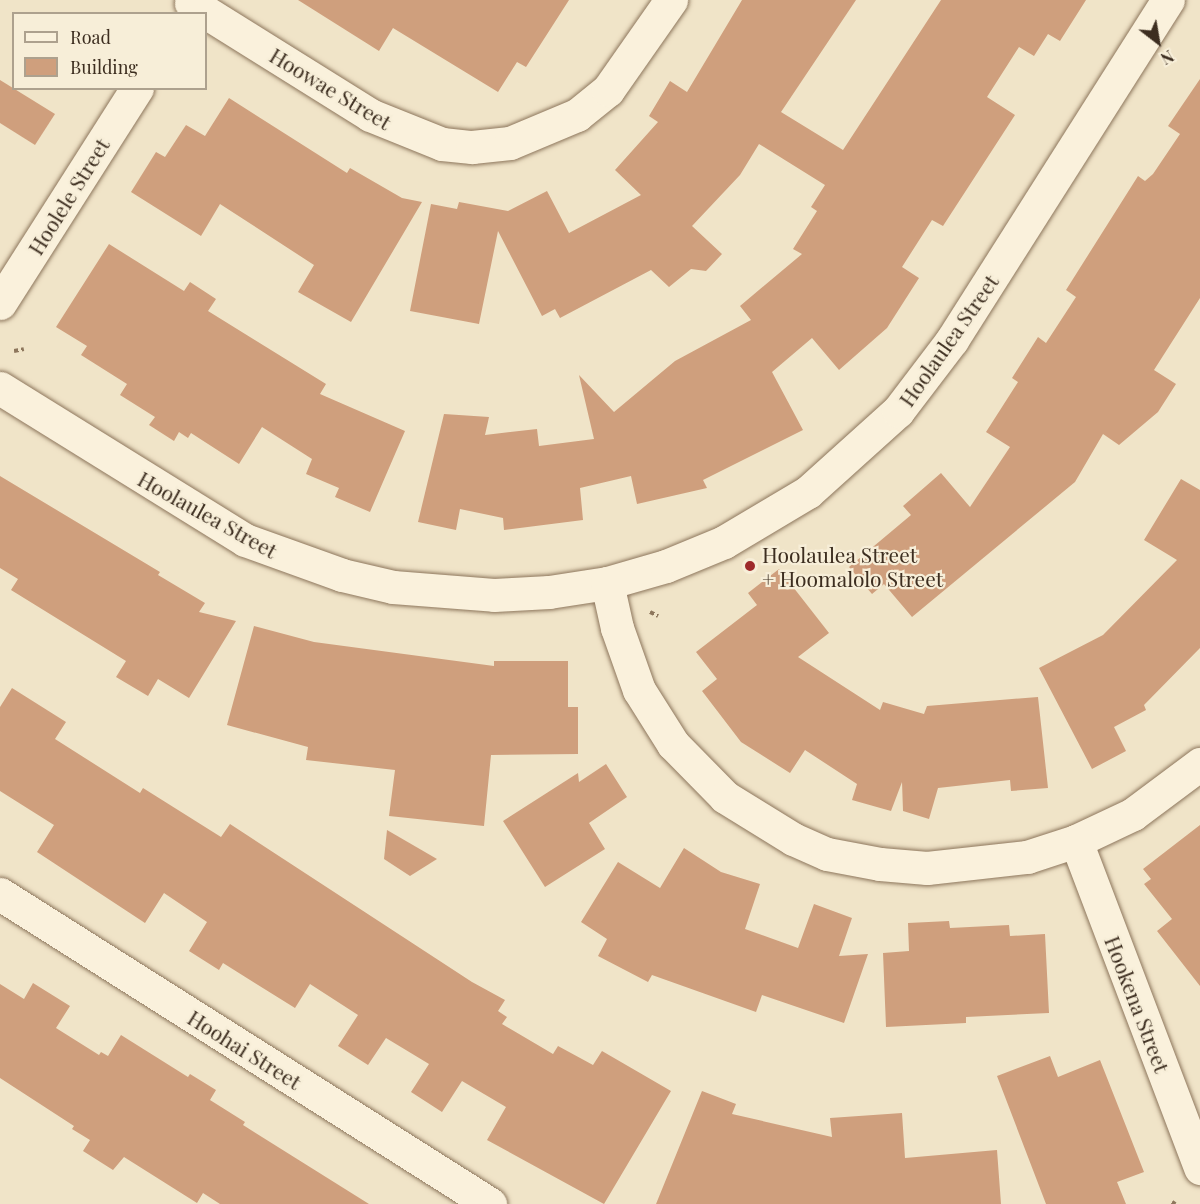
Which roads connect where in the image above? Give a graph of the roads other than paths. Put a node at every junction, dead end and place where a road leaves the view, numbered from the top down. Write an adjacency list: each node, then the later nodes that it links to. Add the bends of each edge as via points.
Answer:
1 (671, 0): 3 (street, Hoowae Street, via 608,90 577,115 510,142 472,147 442,144 370,115)
2 (1168, 0): 7 (street, Hoolaulea Street, via 952,340 891,419 839,468 772,516 676,562)
3 (207, 16)
4 (135, 90): 5 (street, Hoolele Street)
5 (0, 303)
6 (0, 388): 7 (street, Hoolaulea Street, via 202,515 292,560 393,587 443,594 549,592)
7 (607, 583): 9 (street, via 617,628 639,690 673,744 725,797 793,839 854,860 927,867 1027,857)
8 (1200, 764): 9 (street, via 1133,814)
9 (1076, 841): 11 (street, Hookena Street)
10 (0, 894): 12 (street, Hoohai Street)
11 (1200, 1168)
12 (490, 1204)

